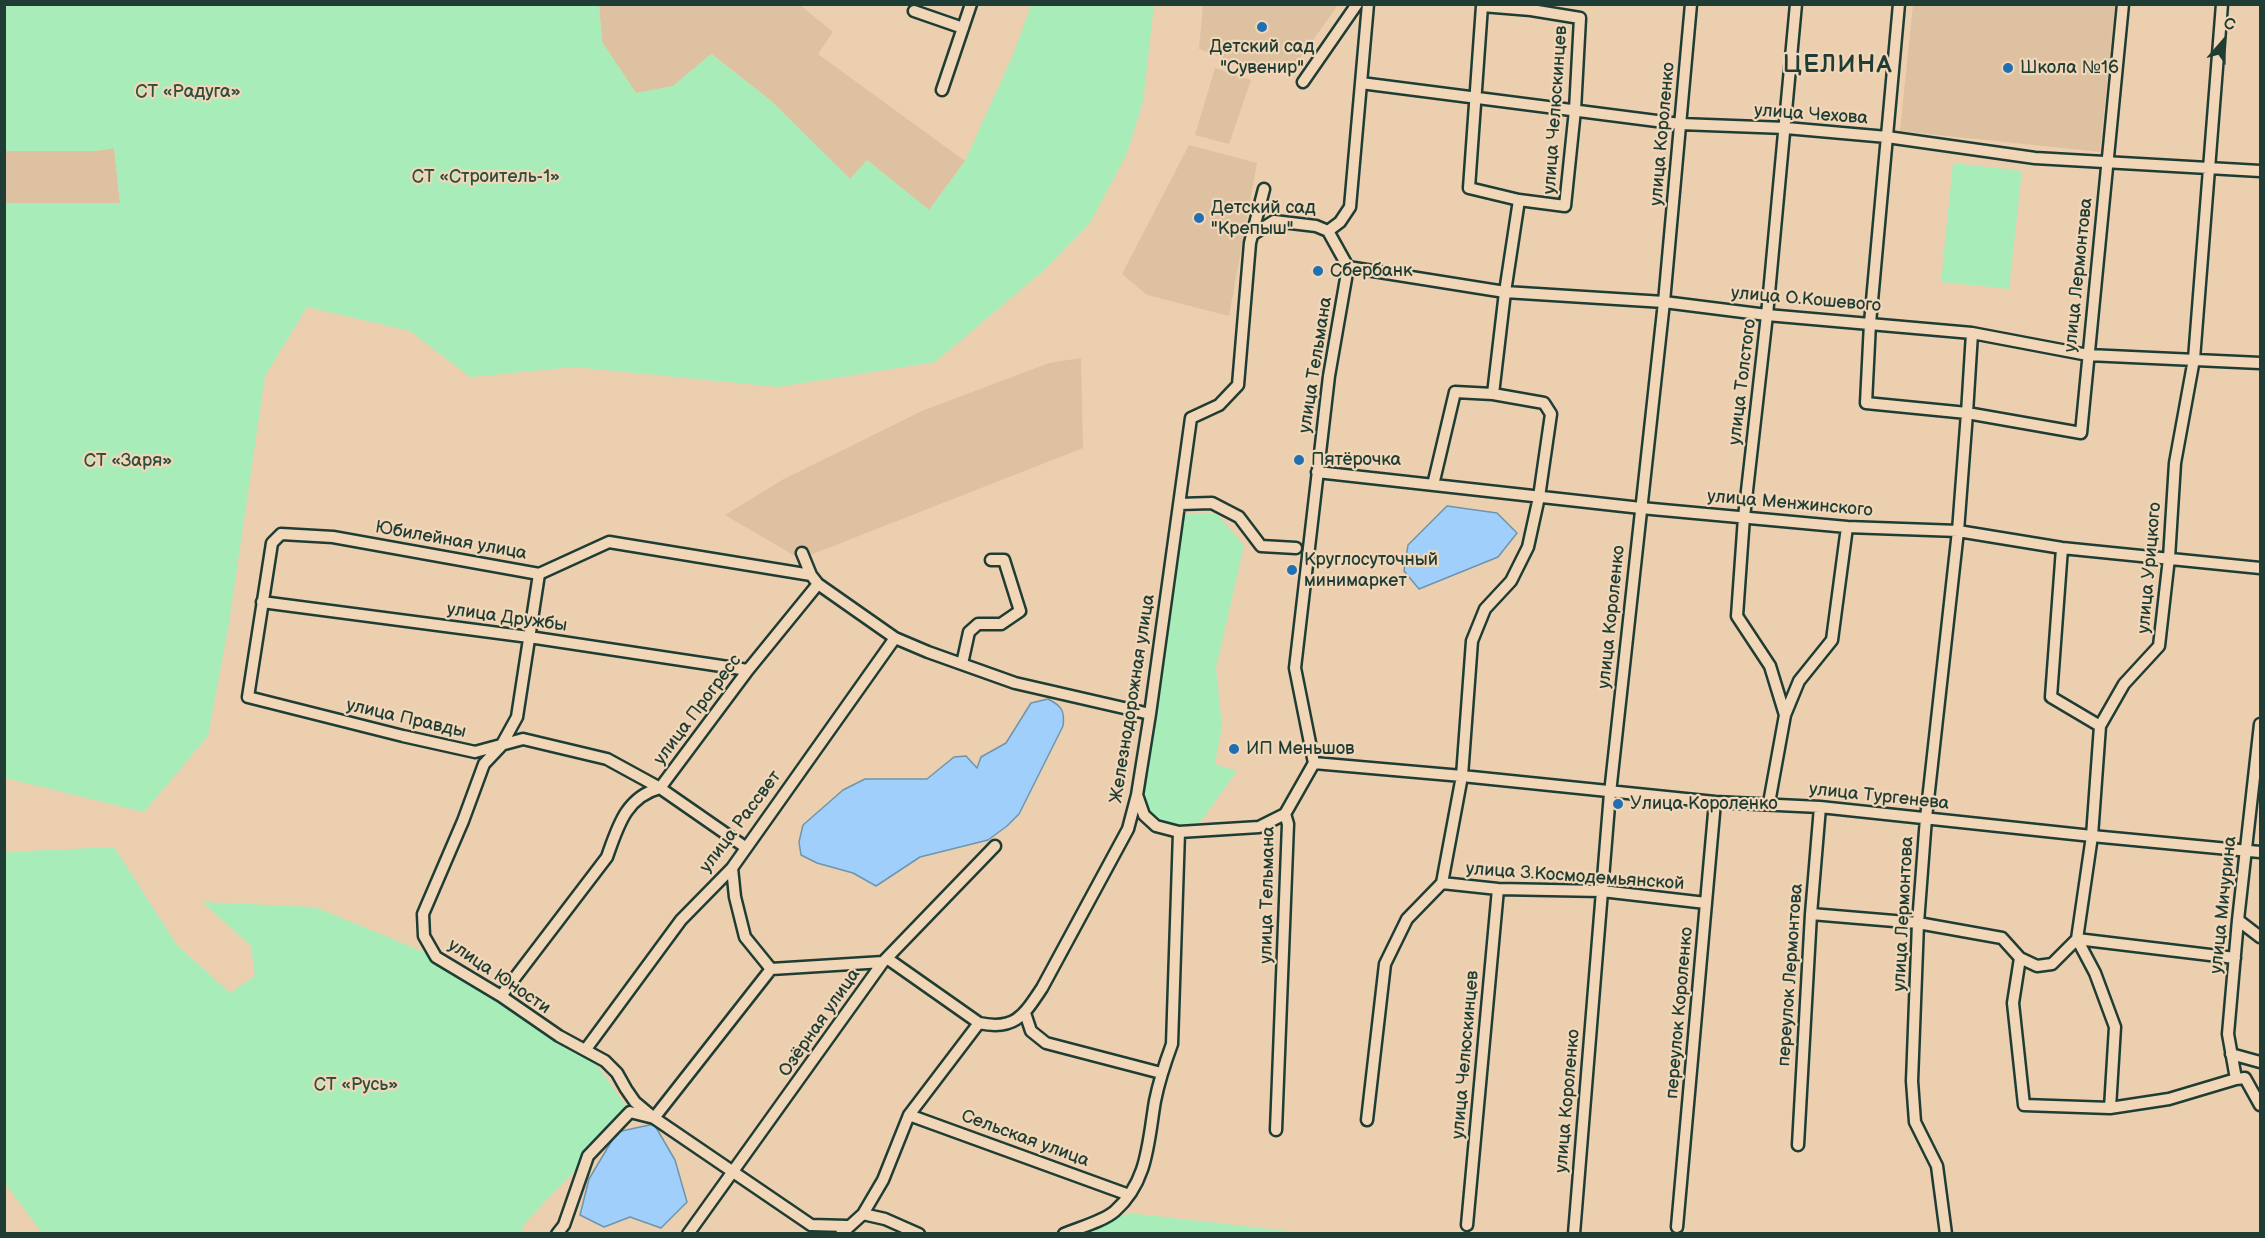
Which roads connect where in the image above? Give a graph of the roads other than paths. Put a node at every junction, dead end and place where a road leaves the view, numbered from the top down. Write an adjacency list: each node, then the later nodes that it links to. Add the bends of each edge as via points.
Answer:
1 (971, 4): 11 (street)
2 (1357, 4): 12 (street)
3 (1368, 4): 13 (street)
4 (1691, 4): 17 (street, улица Короленко)
5 (1796, 4): 18 (street, улица Толстого)
6 (1899, 4): 19 (street, улица Лермонтова)
7 (2123, 4): 20 (street, улица Лермонтова)
8 (2222, 4): 21 (street, улица Урицкого)
9 (1531, 7): 15 (street, улица Челюскинцев, via 1482,6); 16 (street, улица Челюскинцев, via 1580,18)
10 (914, 11): 11 (street)
11 (963, 28): 14 (street)
12 (1304, 82)
13 (1361, 83): 15 (street, улица Чехова); 25 (street, via 1350,207)
14 (942, 90)
15 (1476, 98): 16 (street, улица Чехова); 24 (street, улица Челюскинцев, via 1469,188)
16 (1575, 110): 17 (street, улица Чехова); 24 (street, улица Челюскинцев, via 1565,206)
17 (1680, 124): 18 (street, улица Чехова); 29 (street, улица Короленко)
18 (1786, 128): 19 (street, улица Чехова); 30 (street, улица Толстого)
19 (1887, 137): 20 (street, улица Чехова, via 2035,158); 31 (street, улица Лермонтова)
20 (2107, 161): 21 (street, улица Чехова); 33 (street, улица Лермонтова)
21 (2208, 167): 22 (street, улица Чехова); 34 (street, улица Урицкого)
22 (2260, 171)
23 (1264, 189): 26 (street, Железнодорожная улица)
24 (1519, 200): 28 (street, улица Челюскинцев)
25 (1328, 231): 26 (street, via 1274,221); 27 (street)
26 (1252, 235): 41 (street, Железнодорожная улица, via 1238,385 1219,405 1191,418)
27 (1348, 267): 28 (street, улица О.Кошевого); 38 (street, улица Тельмана)
28 (1505, 291): 29 (street, улица О.Кошевого); 36 (street, улица Челюскинцев)
29 (1664, 303): 30 (street, улица О.Кошевого); 42 (street, улица Короленко)
30 (1767, 315): 31 (street, улица О.Кошевого); 43 (street, улица Толстого)
31 (1870, 323): 32 (street, улица О.Кошевого); 37 (street, улица Лермонтова, via 1866,403)
32 (1972, 333): 33 (street, улица О.Кошевого); 37 (street, улица Лермонтова)
33 (2088, 355): 34 (street, улица О.Кошевого); 37 (street, улица Лермонтова, via 2081,434)
34 (2194, 359): 35 (street, улица О.Кошевого); 49 (street, улица Урицкого, via 2175,463)
35 (2260, 363)
36 (1494, 394): 39 (street, via 1455,392); 40 (street, via 1544,403 1551,414)
37 (1967, 413): 45 (street, улица Лермонтова)
38 (1317, 472): 39 (street, улица Менжинского); 66 (street, улица Тельмана, via 1295,668)
39 (1433, 485): 40 (street, улица Менжинского)
40 (1539, 497): 42 (street, улица Менжинского); 67 (street, via 1528,547 1511,581 1485,609 1472,641)
41 (1179, 504): 46 (street, via 1212,503 1239,517 1261,546); 60 (street, Железнодорожная улица)
42 (1641, 508): 43 (street, улица Менжинского); 69 (street, улица Короленко)
43 (1743, 517): 44 (street, улица Менжинского); 61 (street, улица Толстого, via 1737,616 1770,666)
44 (1847, 527): 45 (street, улица Менжинского); 61 (street, улица Толстого, via 1832,640 1799,681)
45 (1958, 531): 47 (street, улица Менжинского); 75 (street, улица Лермонтова)
46 (1296, 548)
47 (2062, 548): 49 (street, улица Менжинского); 63 (street, via 2051,697)
48 (802, 553): 53 (street)
49 (2169, 558): 51 (street, улица Менжинского); 63 (street, улица Урицкого, via 2159,646 2124,684)
50 (991, 560): 57 (street, via 1004,560 1020,611 1000,624 978,624 969,632)
51 (2260, 568)
52 (539, 574): 53 (street, Юбилейная улица, via 609,542); 54 (street, Юбилейная улица, via 333,537 281,534 272,543); 55 (street, улица Юности)
53 (815, 579): 56 (street); 58 (street, улица Прогресс)
54 (262, 602): 55 (street, улица Дружбы); 59 (street, Юбилейная улица)
55 (529, 637): 58 (street, улица Дружбы); 64 (street, улица Юности, via 517,717)
56 (895, 638): 57 (street); 79 (street, улица Рассвет)
57 (962, 664): 60 (street, via 1015,683)
58 (748, 670): 68 (street, улица Прогресс)
59 (248, 697): 64 (street, улица Правды, via 475,752)
60 (1150, 714): 70 (street, Железнодорожная улица)
61 (1785, 715): 72 (street, улица Толстого)
62 (2260, 724): 65 (street, улица Мичурина)
63 (2100, 726): 77 (street, улица Урицкого)
64 (501, 746): 68 (street, улица Правды, via 523,739 607,759); 96 (street, улица Юности, via 484,764 423,915 424,936 436,957)
65 (2259, 748): 80 (street, улица Мичурина)
66 (1314, 764): 67 (street, улица Тургенева); 74 (street, улица Тельмана)
67 (1462, 776): 69 (street, улица Тургенева); 83 (street)
68 (660, 788): 79 (street, улица Правды); 96 (street, улица Прогресс, via 644,792 628,808 607,856)
69 (1610, 793): 71 (street, улица Тургенева); 85 (street, улица Короленко)
70 (1137, 795): 76 (street, via 1144,815 1156,826); 97 (street, Железнодорожная улица, via 1128,829)
71 (1715, 802): 72 (street, улица Тургенева); 86 (street, переулок Короленко)
72 (1769, 803): 73 (street, улица Тургенева)
73 (1820, 807): 75 (street, улица Тургенева); 87 (street, переулок Лермонтова)
74 (1285, 814): 76 (street, via 1258,827); 109 (street, улица Тельмана, via 1288,824)
75 (1926, 818): 77 (street, улица Тургенева); 89 (street, улица Лермонтова)
76 (1179, 832): 102 (street, via 1172,1044)
77 (2092, 836): 80 (street, улица Тургенева); 91 (street, улица Урицкого)
78 (995, 846): 94 (street, Озёрная улица)
79 (745, 847): 82 (street, улица Рассвет)
80 (2247, 850): 81 (street, улица Тургенева); 88 (street, улица Мичурина)
81 (2260, 852)
82 (732, 868): 95 (street, via 745,937); 99 (street, улица Рассвет, via 681,920)
83 (1442, 883): 84 (street, улица З.Космодемьянской); 108 (street, via 1407,919 1385,964)
84 (1498, 889): 85 (street, улица З.Космодемьянской); 114 (street, улица Челюскинцев)
85 (1602, 891): 86 (street, улица З.Космодемьянской); 121 (street, улица Короленко)
86 (1706, 903): 115 (street, переулок Короленко)
87 (1811, 914): 89 (street); 110 (street, переулок Лермонтова)
88 (2238, 920): 90 (street); 93 (street, улица Мичурина)
89 (1918, 923): 92 (street, via 2002,938); 122 (street, улица Лермонтова, via 1912,1081 1915,1122 1936,1166)
90 (2260, 937)
91 (2077, 939): 92 (street, via 2052,964 2037,966); 93 (street); 105 (street, via 2095,973 2115,1027)
92 (2020, 958): 105 (street, via 2013,1004 2024,1105)
93 (2235, 958): 100 (street, улица Мичурина, via 2228,1034)
94 (885, 960): 95 (street); 98 (street); 111 (street, Озёрная улица)
95 (771, 969): 107 (street)
96 (501, 996): 99 (street, улица Юности, via 559,1036)
97 (1025, 1013): 98 (street, via 1011,1023); 102 (street, via 1031,1031 1046,1043)
98 (979, 1023): 106 (street)
99 (586, 1049): 107 (street, улица Юности, via 617,1073 635,1102)
100 (2231, 1054): 101 (street); 103 (street, улица Мичурина)
101 (2260, 1062)
102 (1161, 1073): 112 (street, via 1142,1177)
103 (2241, 1078): 104 (street, улица Мичурина); 105 (street, via 2169,1099)
104 (2260, 1105)
105 (2110, 1108)
106 (909, 1115): 112 (street, Сельская улица); 113 (street, via 883,1180)
107 (654, 1118): 111 (street, улица Юности); 117 (street, via 630,1112 588,1156 564,1225)
108 (1367, 1120)
109 (1276, 1130)
110 (1798, 1145)
111 (734, 1172): 116 (street, улица Юности, via 811,1225); 118 (street, Озёрная улица)
112 (1130, 1195): 120 (street, via 1114,1213)
113 (863, 1214): 116 (street); 119 (street)
114 (1467, 1225)
115 (1677, 1227)
116 (844, 1230)
117 (557, 1233)
118 (688, 1233)
119 (919, 1233)
120 (1064, 1233)
121 (1574, 1233)
122 (1946, 1233)

